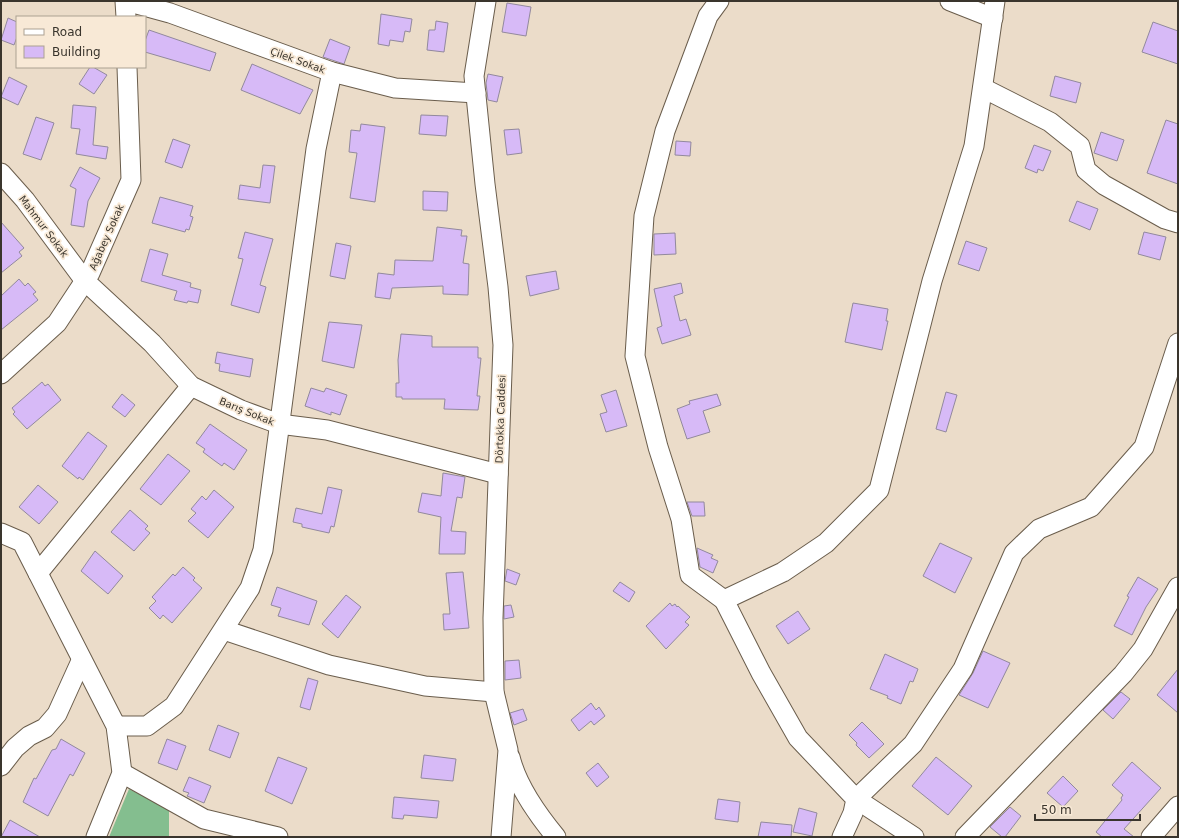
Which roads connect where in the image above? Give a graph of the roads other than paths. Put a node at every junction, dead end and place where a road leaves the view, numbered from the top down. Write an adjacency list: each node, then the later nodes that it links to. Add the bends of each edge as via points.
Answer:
1 (126, 1): 6 (street); 8 (street, Çilek Sokak, via 170,13)
2 (486, 1): 10 (street, Dörtokka Caddesi, via 474,76)
3 (719, 1): 22 (street, via 708,16 665,131 644,216 635,356 658,447 681,519 690,575)
4 (950, 1): 5 (street)
5 (994, 10): 9 (street)
6 (126, 16)
7 (127, 68): 13 (street, Ağabey Sokak, via 131,180)
8 (332, 72): 10 (street, Çilek Sokak, via 395,88); 17 (street, via 316,149)
9 (983, 88): 12 (street, via 1050,122 1080,146 1086,170 1104,185 1165,219); 22 (street, via 974,146 932,281 878,490 826,543 783,572)
10 (476, 93): 18 (street, Dörtokka Caddesi, via 503,345)
11 (1, 173): 13 (street, Mahmur Sokak, via 25,200)
12 (1178, 223)
13 (85, 281): 15 (street, Ağabey Sokak, via 57,323); 16 (street, Barış Sokak, via 152,343)
14 (1178, 343): 30 (street, via 1144,447 1091,507 1039,529 1014,553 964,669 913,744)
15 (1, 374)
16 (191, 386): 17 (street, Barış Sokak, via 241,410); 20 (street)
17 (280, 424): 18 (street, Barış Sokak, via 327,430); 23 (street, via 263,550 250,588)
18 (498, 474): 25 (street, Dörtokka Caddesi, via 493,618)
19 (1, 533): 20 (street, via 22,542)
20 (38, 573): 24 (street)
21 (1178, 587): 38 (street, via 1143,649 1123,674)
22 (724, 600): 30 (street, via 798,738)
23 (224, 630): 25 (street, via 329,665 425,686); 26 (street, via 174,706 147,726)
24 (81, 661): 26 (street); 28 (street, via 56,714 45,728 15,748)
25 (494, 692): 27 (street, Dörtokka Caddesi)
26 (116, 726): 29 (street)
27 (508, 750): 34 (street, Dörtokka Caddesi); 35 (street, via 514,772 543,822)
28 (1, 766)
29 (122, 773): 32 (street); 33 (street, via 204,819)
30 (856, 799): 36 (street, via 853,813); 37 (street)
31 (1178, 806): 39 (street)
32 (96, 837)
33 (278, 837)
34 (501, 837)
35 (556, 837)
36 (842, 837)
37 (914, 837)
38 (965, 837)
39 (1151, 837)

